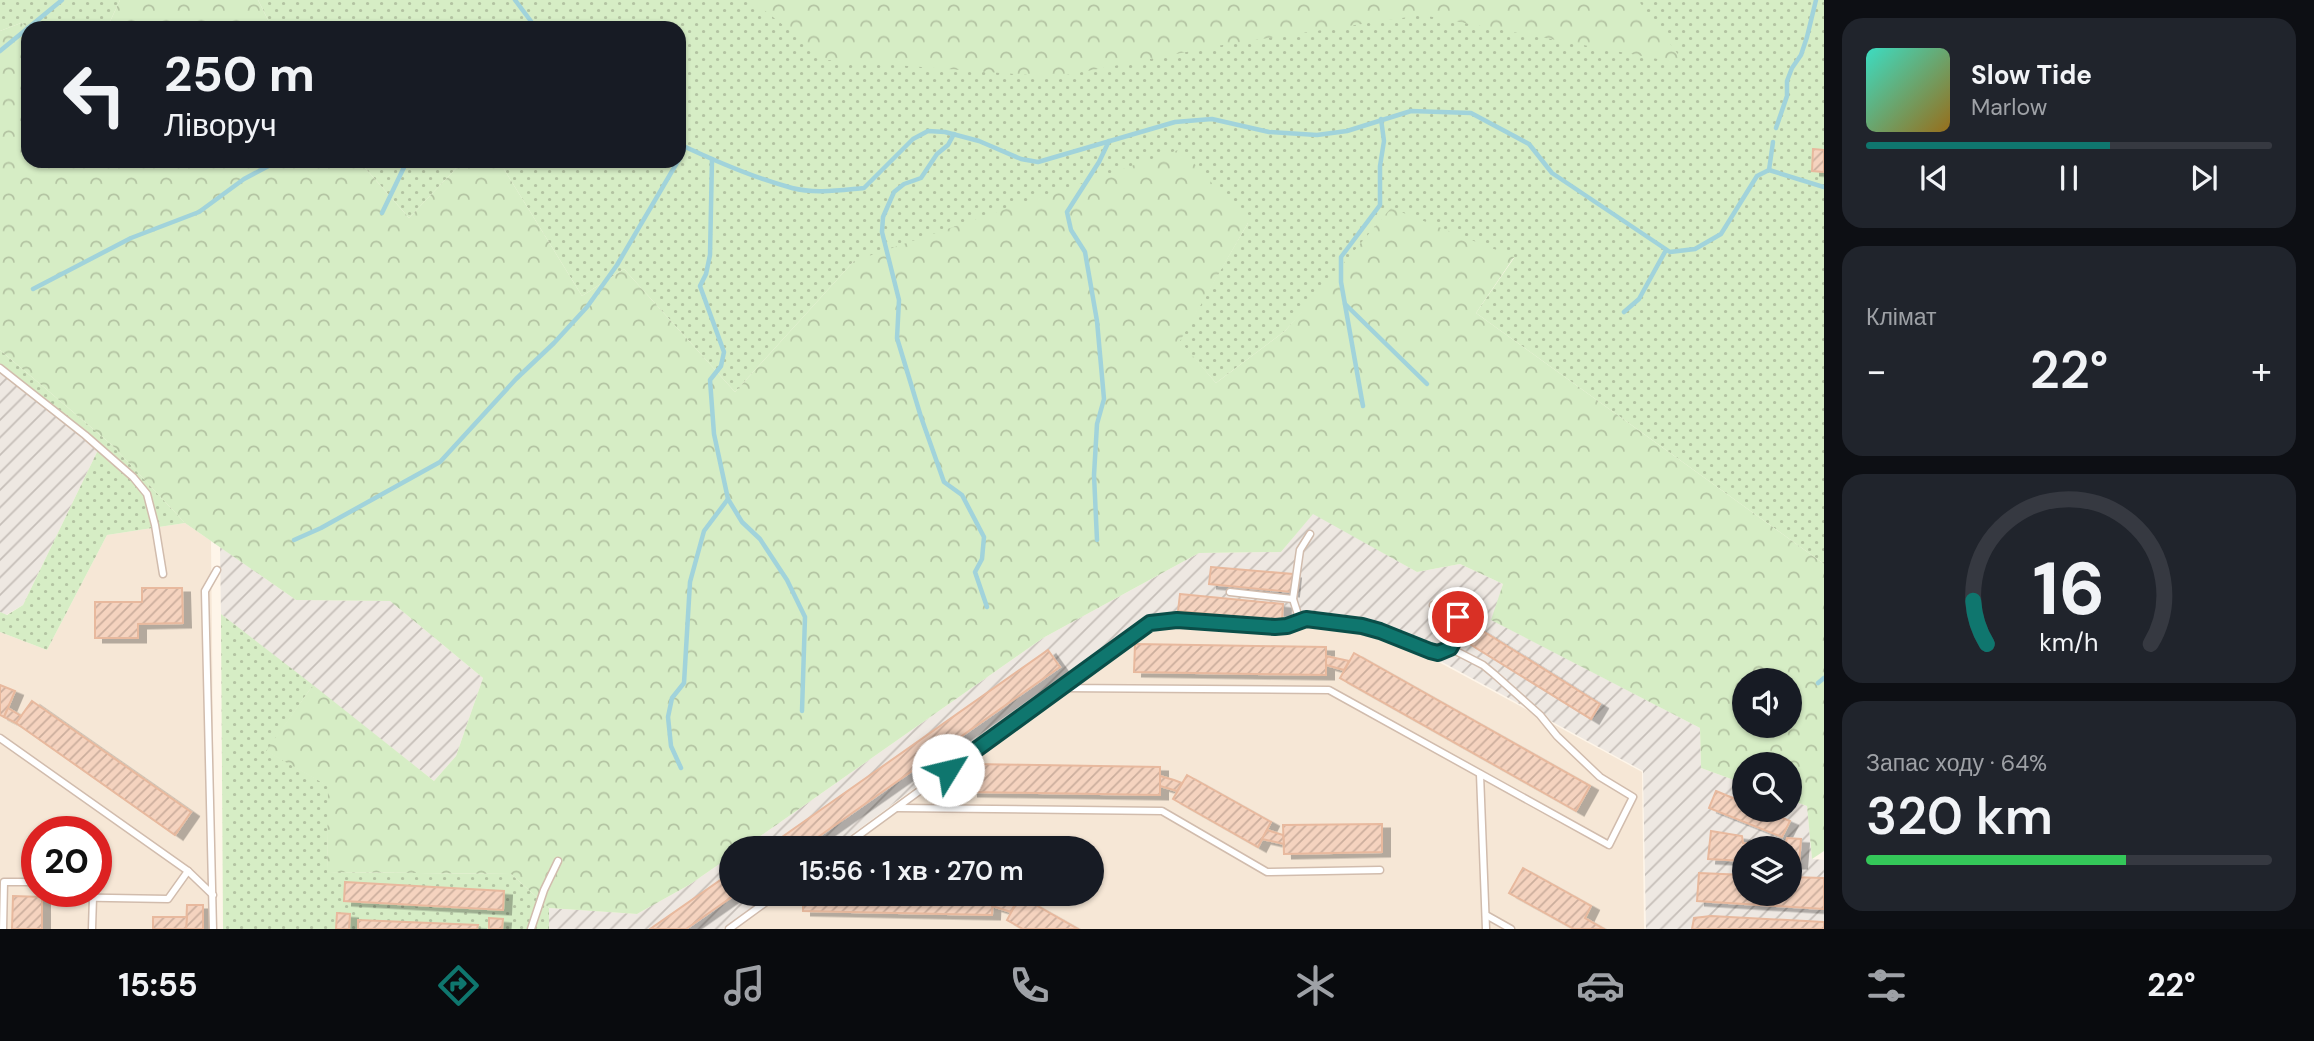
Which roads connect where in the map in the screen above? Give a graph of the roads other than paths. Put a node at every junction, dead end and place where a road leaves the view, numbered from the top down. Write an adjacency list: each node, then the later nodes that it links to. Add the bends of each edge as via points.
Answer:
1 (0, 368): 4 (lane, via 99,447 147,494)
2 (1310, 534): 6 (lane, via 1300,550)
3 (217, 570): 19 (lane, via 205,591)
4 (163, 574)
5 (1230, 592): 6 (lane)
6 (1293, 599): 8 (lane)
7 (1433, 605): 9 (lane, via 1461,621)
8 (1300, 621): 9 (lane, via 1362,626 1433,652); 10 (lane, via 1275,627 1177,620 1150,623)
9 (1450, 648): 12 (lane, via 1483,665 1600,777 1633,797 1609,845)
10 (1060, 688): 12 (lane, via 1329,690); 13 (lane)
11 (0, 738): 17 (lane)
12 (1480, 774): 23 (lane)
13 (897, 808): 14 (lane); 16 (lane, via 1162,811 1267,872)
14 (858, 836)
15 (558, 861): 27 (lane)
16 (1380, 870)
17 (188, 871): 19 (lane); 20 (lane, via 168,899)
18 (21, 883): 24 (lane, via 4,882)
19 (213, 895): 26 (lane)
20 (112, 898)
21 (761, 906): 28 (lane)
22 (93, 907): 25 (lane)
23 (1486, 915): 29 (lane); 30 (lane)
24 (3, 929)
25 (92, 929)
26 (213, 929)
27 (531, 929)
28 (729, 929)
29 (1486, 929)
30 (1511, 929)

